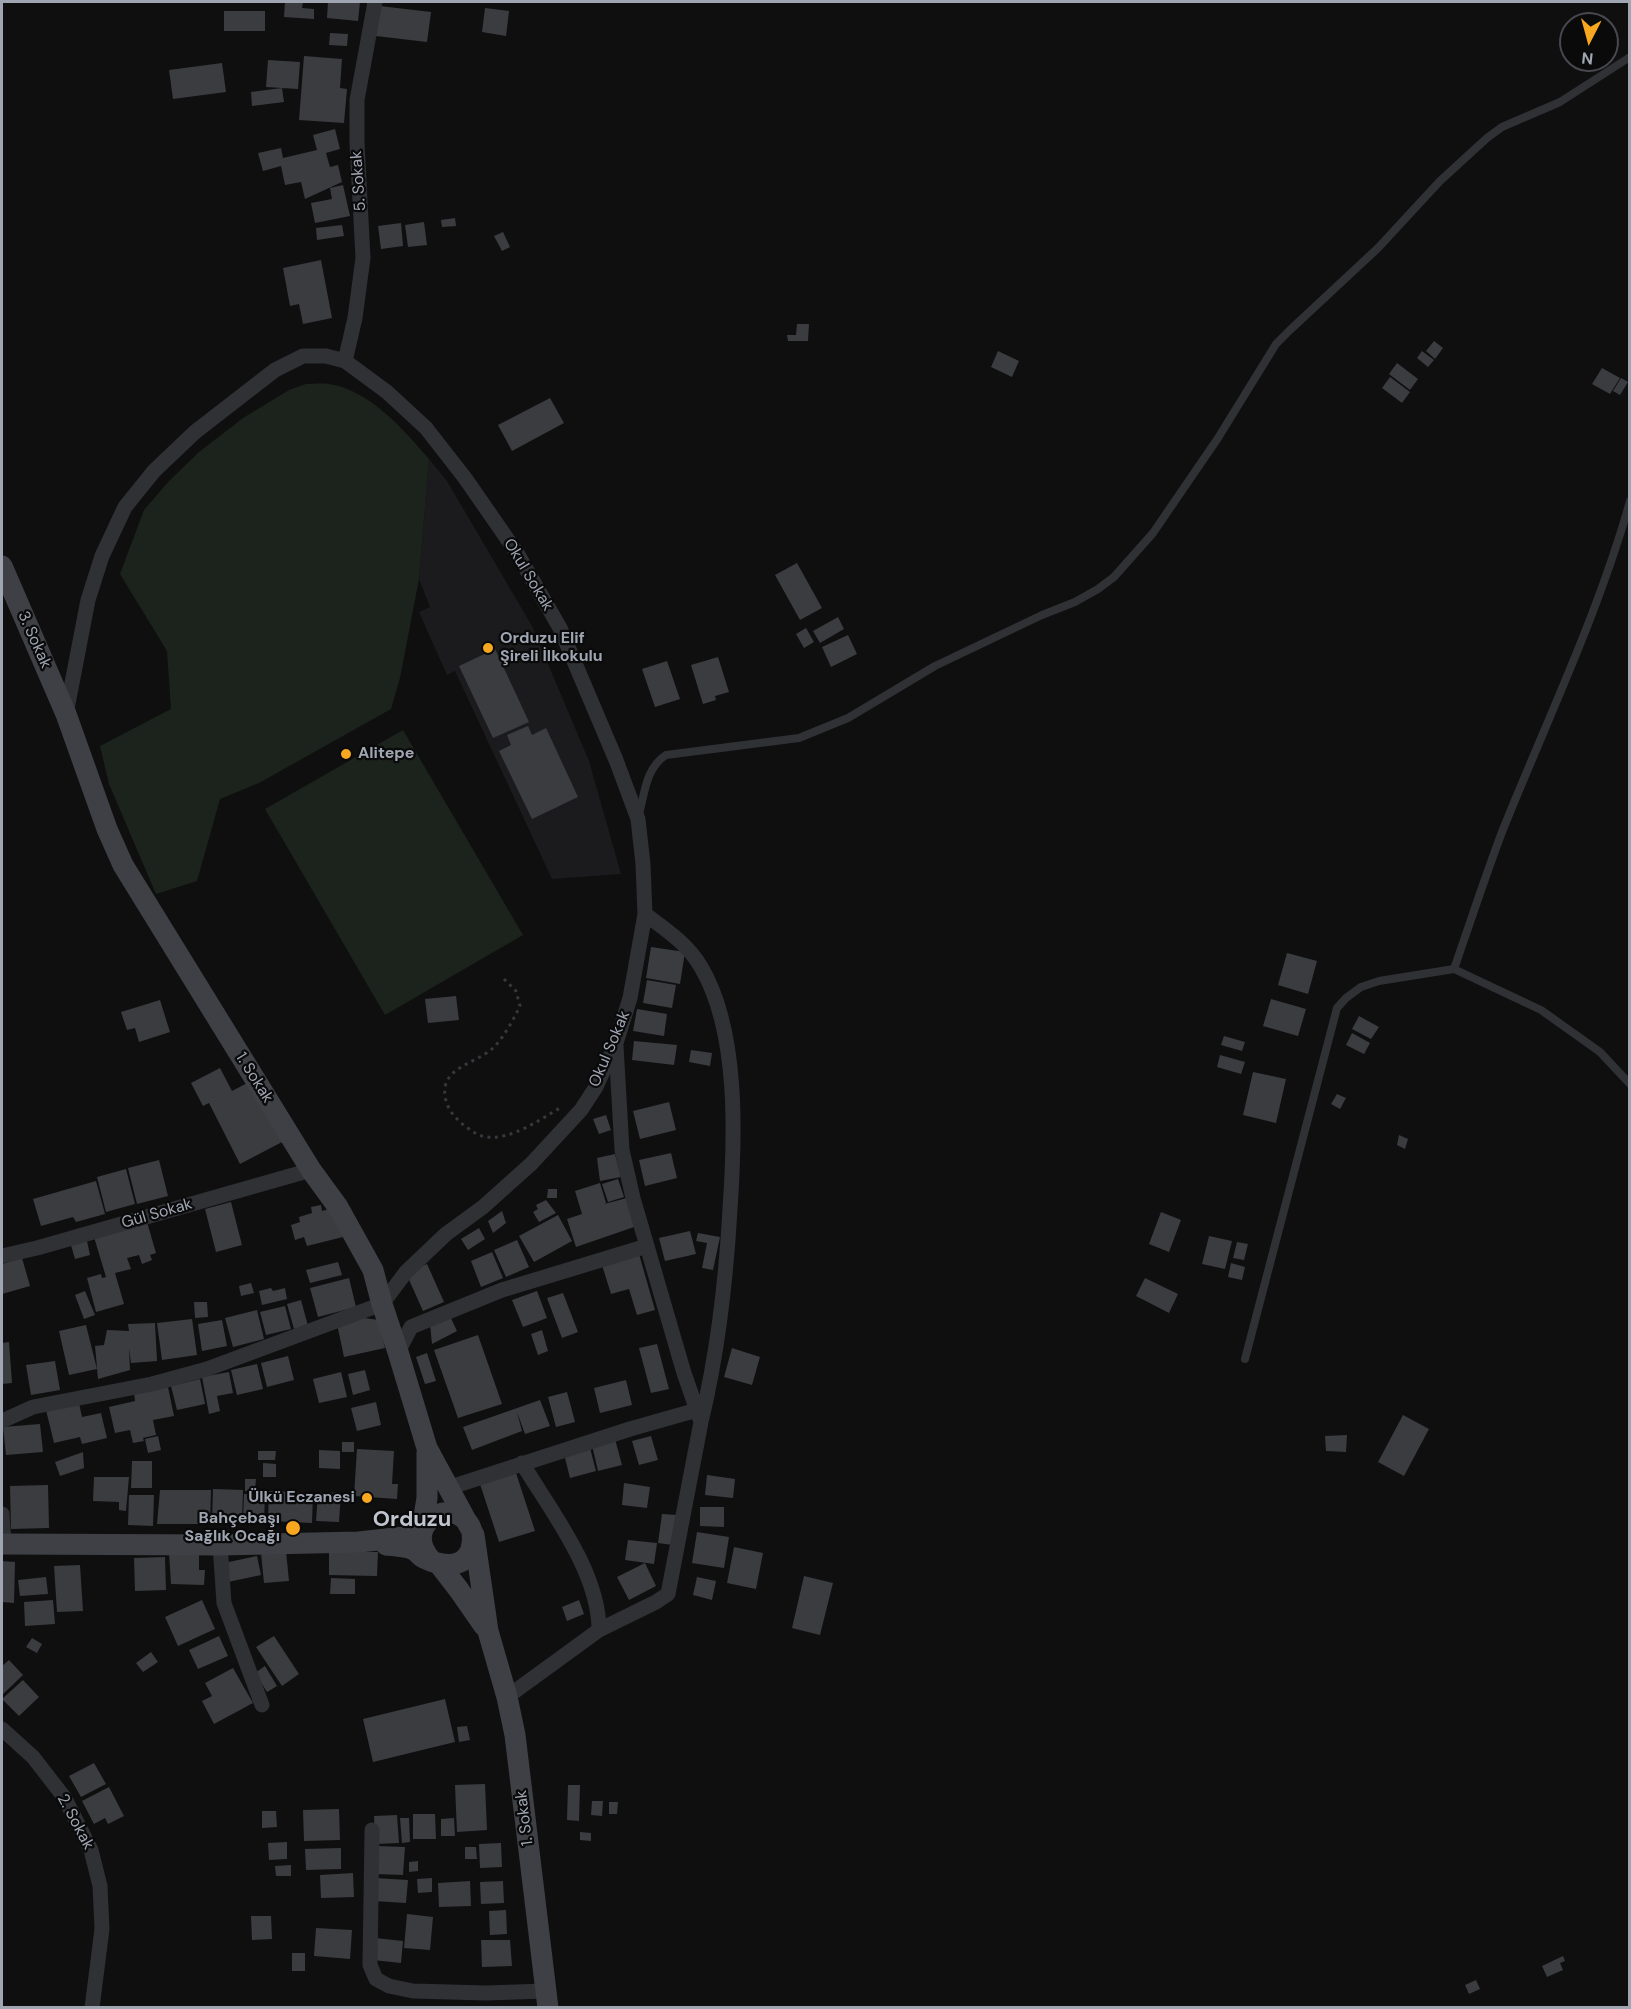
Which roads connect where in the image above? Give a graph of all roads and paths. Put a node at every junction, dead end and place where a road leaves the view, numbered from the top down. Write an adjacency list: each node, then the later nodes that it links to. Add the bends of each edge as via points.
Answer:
1 (375, 2): 3 (street, 5. Sokak, via 357,100 363,258)
2 (1629, 57): 7 (lane, via 1560,102 1502,127 1487,138 1276,344 1153,533 1114,577 1075,602 935,666 826,728 799,738 666,755 656,761 650,772)
3 (345, 361): 6 (street, Okul Sokak, via 303,356 275,370 195,432 154,471 126,507 102,556 88,600); 7 (street, Okul Sokak, via 426,428 517,553 560,628)
4 (1629, 501): 9 (lane, via 1607,573 1502,832)
5 (2, 566): 6 (street, 3. Sokak)
6 (66, 714): 14 (street, 1. Sokak, via 123,865)
7 (638, 819): 8 (street, Okul Sokak)
8 (645, 914): 11 (street, Okul Sokak, via 630,998); 20 (street, via 680,941 701,966 725,1037 732,1084 734,1148 718,1343)
9 (1454, 969): 12 (lane, via 1541,1010 1600,1052); 19 (lane, via 1379,981 1361,987 1336,1008)
10 (504, 980): 13 (path, via 516,991 520,1006 492,1049 452,1074 444,1087 446,1103 459,1122 476,1135 493,1137 518,1132)
11 (616, 1043): 15 (street, via 622,1150); 17 (street, Okul Sokak, via 581,1110 531,1164 406,1272)
12 (1629, 1084)
13 (567, 1104)
14 (311, 1170): 16 (street, Gül Sokak); 17 (street, 1. Sokak, via 369,1261)
15 (647, 1246): 18 (street, via 502,1290 411,1327); 20 (street)
16 (2, 1256)
17 (382, 1304): 18 (street, 1. Sokak); 21 (street, via 207,1369 33,1407)
18 (398, 1352): 22 (street, 1. Sokak)
19 (1245, 1359)
20 (699, 1416): 23 (street, via 630,1429); 32 (street, via 668,1594)
21 (2, 1421)
22 (427, 1448): 24 (street); 27 (street, via 427,1498)
23 (522, 1463): 24 (street); 32 (street, via 582,1565 599,1612)
24 (448, 1488): 26 (street)
25 (2, 1514): 29 (street)
26 (470, 1526): 27 (street, via 458,1515 441,1513); 31 (street, via 473,1542 465,1559 448,1566); 33 (street)
27 (422, 1529): 28 (street, via 404,1537); 31 (street, via 421,1546)
28 (359, 1542): 30 (street); 31 (street, via 404,1547)
29 (3, 1544): 30 (street)
30 (220, 1545): 35 (street, via 224,1603)
31 (435, 1562): 33 (street)
32 (599, 1630): 34 (street)
33 (488, 1631): 34 (street, 1. Sokak)
34 (507, 1697): 38 (street, 1. Sokak)
35 (262, 1705)
36 (2, 1729): 39 (street, 2. Sokak, via 33,1757 64,1797 92,1850 100,1886 102,1929)
37 (372, 1830): 38 (street, via 370,1965 376,1979 413,1991)
38 (547, 1999)
39 (92, 2007)

